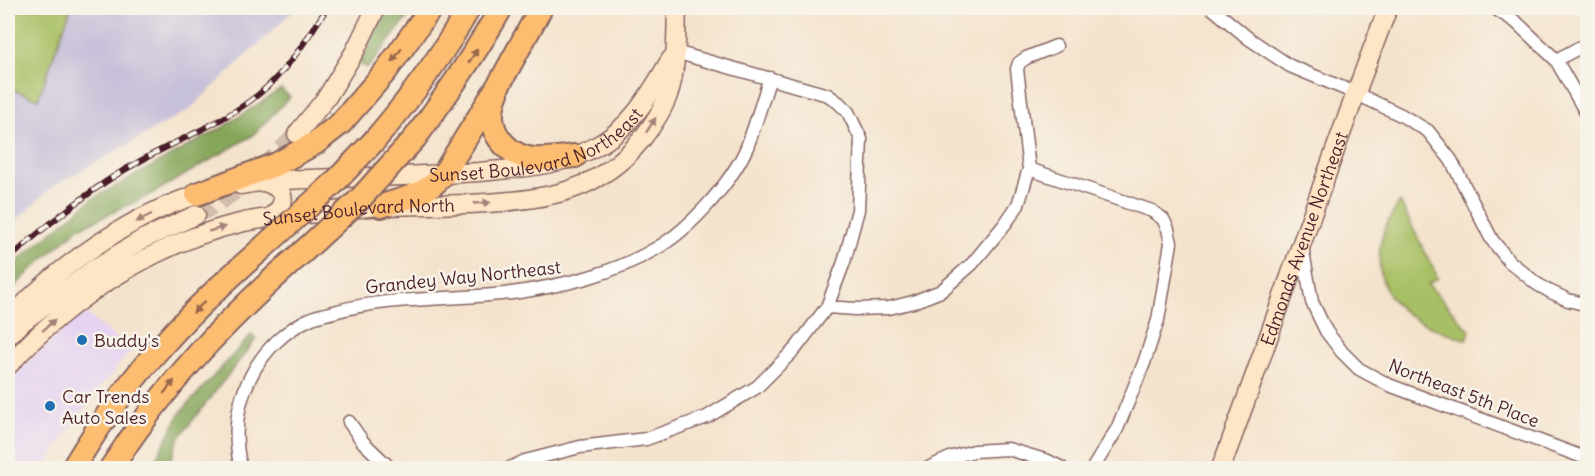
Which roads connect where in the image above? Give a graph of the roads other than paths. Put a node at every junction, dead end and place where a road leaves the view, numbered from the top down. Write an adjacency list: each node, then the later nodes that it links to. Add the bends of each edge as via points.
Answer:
1 (376, 8): 18 (main road, via 333,88)
2 (431, 8): 24 (highway, one-way to 24, via 386,71 341,123 317,142)
3 (469, 8): 37 (highway, one-way to 37, bridge, via 429,71 374,141 167,340 109,413)
4 (501, 8): 38 (highway, one-way to 4, bridge, via 177,376 238,312 359,200 415,138 476,52)
5 (541, 8): 15 (highway)
6 (677, 8): 12 (main road, Sunset Boulevard Northeast)
7 (1212, 8): 16 (street, via 1248,39 1290,66)
8 (1388, 8): 16 (main road, Edmonds Avenue Northeast)
9 (1494, 8): 13 (street, via 1516,22)
10 (1587, 43): 13 (street)
11 (1056, 46): 20 (street, via 1026,58 1017,69)
12 (675, 52): 14 (street); 19 (main road, Sunset Boulevard Northeast, via 652,93 629,121 603,143); 25 (main road, Sunset Boulevard North, one-way to 12, via 526,201 549,197 598,177 634,148 660,111 673,76)
13 (1556, 60): 17 (street)
14 (770, 78): 30 (street, via 828,95 848,112 861,139 858,210); 39 (street, Grandey Way Northeast, via 736,167 704,208 659,247 598,276 572,283 517,292 371,303 313,317 292,328 256,365 245,387 236,433)
15 (501, 81): 19 (highway, via 492,117 504,145 514,153 534,159); 21 (highway)
16 (1355, 93): 27 (main road, Edmonds Avenue Northeast); 29 (street, via 1428,131 1451,160 1492,240 1509,261 1551,292)
17 (1587, 116)
18 (297, 134)
19 (575, 156): 21 (main road, Sunset Boulevard Northeast, via 541,166)
20 (1029, 169): 30 (street, via 1018,205 1005,224 972,264 941,291 889,308); 44 (street, via 1152,211 1163,219 1171,243 1158,320 1144,363 1117,429)
21 (443, 175): 22 (main road, Sunset Boulevard Northeast); 25 (highway, via 428,189)
22 (316, 179): 23 (main road, Sunset Boulevard North)
23 (262, 181): 24 (main road, Sunset Boulevard North); 26 (main road, via 277,187 283,197 281,208)
24 (197, 205): 28 (main road, via 86,274); 31 (main road, Sunset Boulevard North, one-way to 31, via 145,217 108,237 56,274)
25 (381, 206): 26 (main road, Sunset Boulevard North)
26 (268, 218): 34 (main road, Sunset Boulevard North, one-way to 26, via 55,320 144,260 215,230)
27 (1301, 244): 36 (street, Northeast 5th Place, via 1312,302 1326,331 1359,369 1389,385); 45 (main road, Edmonds Avenue Northeast)
28 (48, 304): 32 (main road); 33 (main road)
29 (1587, 305)
30 (827, 307): 41 (street, via 796,348 757,387 707,417 646,439 580,447)
31 (8, 322)
32 (8, 336)
33 (8, 355)
34 (8, 366)
35 (349, 422): 40 (street)
36 (1587, 459)
37 (74, 468)
38 (111, 468)
39 (241, 468)
40 (390, 468)
41 (510, 468)
42 (928, 468): 43 (street, via 974,451 1008,449)
43 (1062, 468)
44 (1092, 468)
45 (1221, 468)

